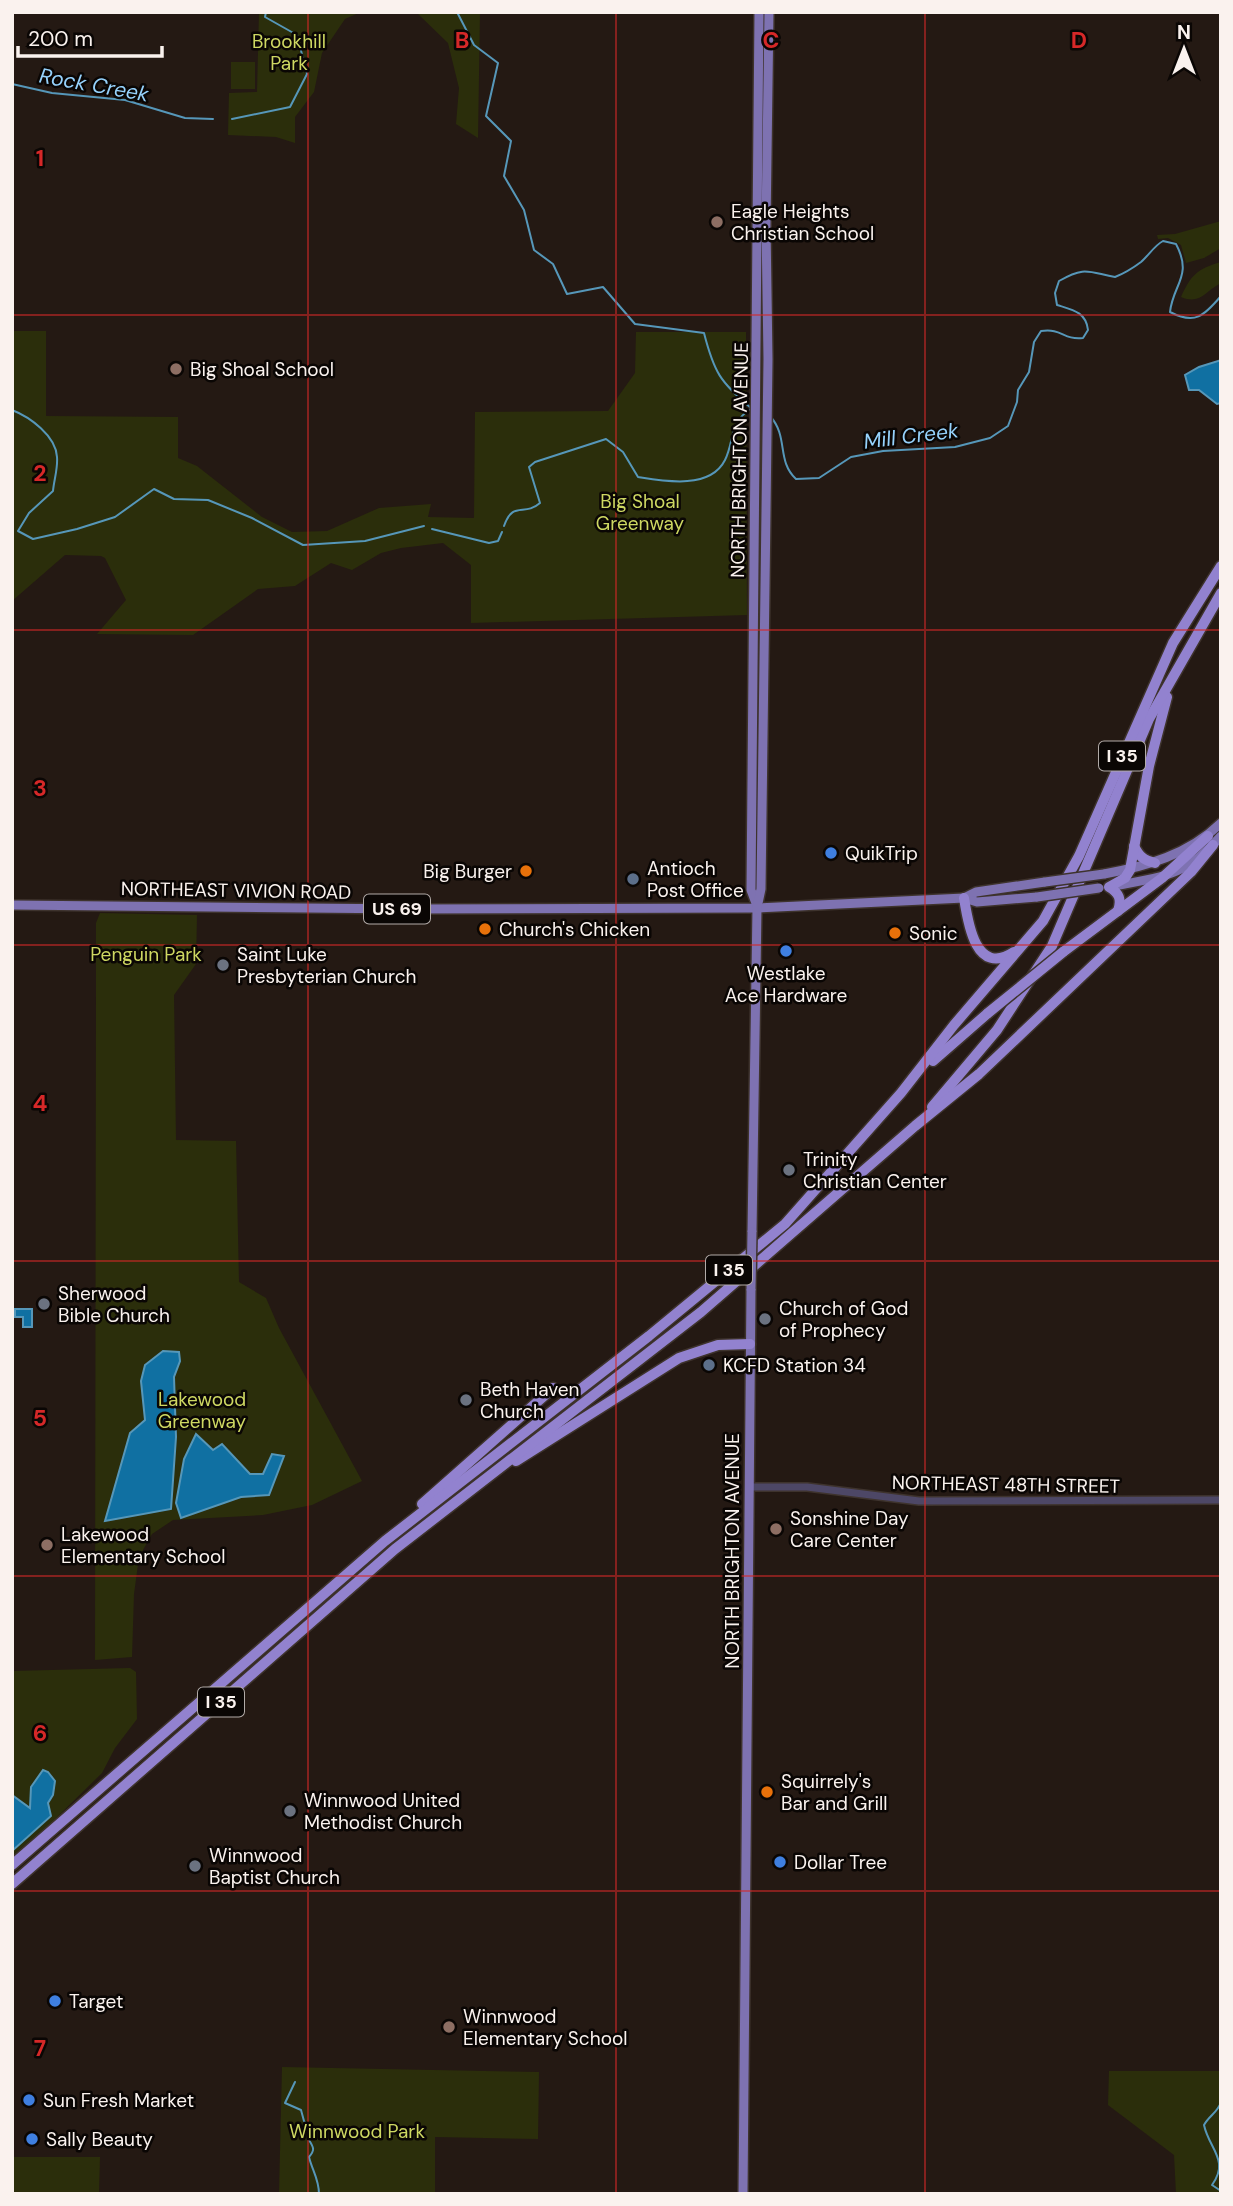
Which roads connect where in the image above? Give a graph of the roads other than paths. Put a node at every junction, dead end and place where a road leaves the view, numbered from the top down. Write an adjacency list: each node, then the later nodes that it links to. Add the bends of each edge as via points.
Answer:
1 (759, 12): 16 (main road, NORTH BRIGHTON AVENUE, via 751,890)
2 (769, 12): 16 (main road, NORTH BRIGHTON AVENUE, via 768,394 761,889)
3 (1221, 566): 18 (highway, I 35, via 1173,643 1079,856)
4 (1221, 593): 5 (highway, I 35)
5 (1175, 673): 9 (highway, via 1160,718); 20 (highway, I 35, via 1149,719 1052,946 998,1030)
6 (1221, 823): 8 (main road, NORTHEAST VIVION ROAD / US 69)
7 (1221, 836): 8 (main road, NORTHEAST VIVION ROAD / US 69)
8 (1210, 840): 10 (main road, NORTHEAST VIVION ROAD / US 69); 12 (highway); 20 (highway, via 1191,872 993,1062)
9 (1133, 846): 10 (highway, via 1139,856); 11 (highway)
10 (1155, 863): 11 (main road, NORTHEAST VIVION ROAD / US 69)
11 (1130, 870): 13 (highway, via 1125,878); 14 (main road, NORTHEAST VIVION ROAD / US 69, bridge, via 976,892)
12 (1162, 878): 13 (main road, NORTHEAST VIVION ROAD / US 69); 17 (highway)
13 (1104, 887): 14 (main road, NORTHEAST VIVION ROAD / US 69, bridge, via 977,902); 17 (highway, via 1117,892 1121,900)
14 (964, 898): 16 (main road, NORTHEAST VIVION ROAD / US 69); 18 (highway, via 971,934 983,954 1000,958)
15 (12, 905): 16 (main road, NORTHEAST VIVION ROAD / US 69)
16 (757, 908): 21 (main road, NORTH BRIGHTON AVENUE, bridge)
17 (1118, 911): 19 (highway, bridge, via 947,1046)
18 (1023, 945): 19 (highway, I 35)
19 (901, 1093): 26 (highway, I 35, via 785,1224)
20 (915, 1126): 23 (highway, I 35, via 701,1312)
21 (750, 1344): 23 (highway, via 718,1345 679,1358); 24 (main road, NORTH BRIGHTON AVENUE)
22 (553, 1388): 26 (highway)
23 (480, 1484): 28 (highway, I 35, via 395,1549)
24 (750, 1487): 25 (street, NORTHEAST 48TH STREET, via 807,1487 919,1501); 29 (main road, NORTH BRIGHTON AVENUE)
25 (1221, 1500)
26 (385, 1541): 27 (highway, I 35)
27 (12, 1865)
28 (12, 1884)
29 (743, 2194)

